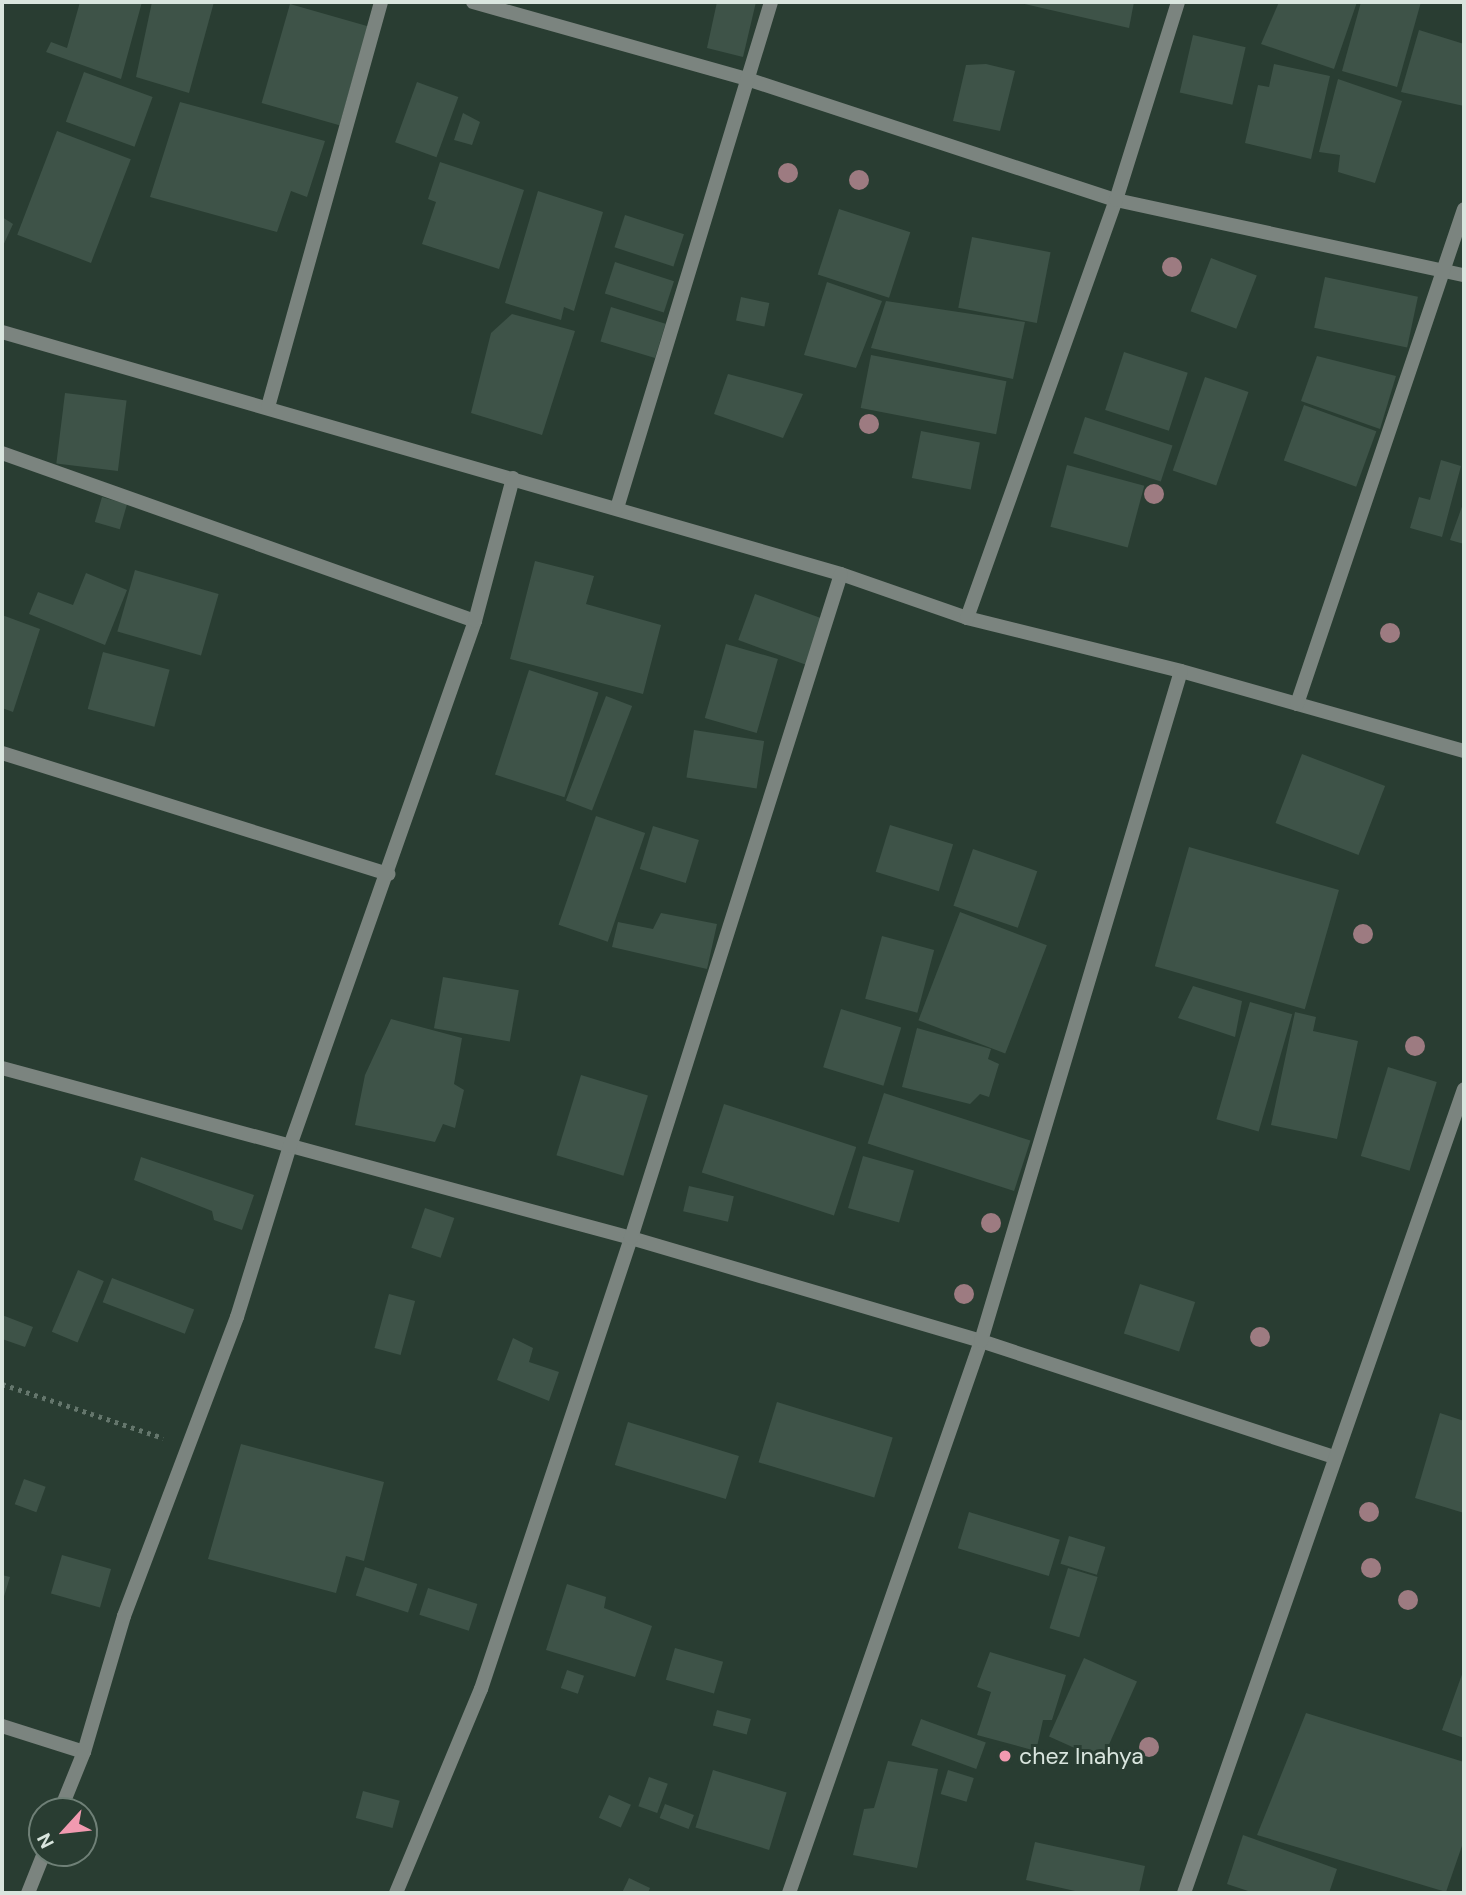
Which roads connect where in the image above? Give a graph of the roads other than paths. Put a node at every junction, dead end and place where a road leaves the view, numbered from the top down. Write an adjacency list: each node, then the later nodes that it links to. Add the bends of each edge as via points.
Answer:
1 (380, 2): 11 (street)
2 (473, 2): 5 (street)
3 (771, 2): 5 (street)
4 (1178, 2): 6 (street)
5 (747, 79): 6 (street); 14 (street)
6 (1116, 200): 8 (street); 16 (street)
7 (1464, 209): 8 (street)
8 (1443, 270): 9 (street); 19 (street)
9 (1464, 275)
10 (2, 332): 11 (street)
11 (268, 407): 13 (street)
12 (2, 453): 17 (street)
13 (513, 478): 14 (street); 17 (street)
14 (617, 508): 15 (street)
15 (841, 574): 16 (street); 26 (street)
16 (968, 618): 18 (street)
17 (475, 621): 22 (street)
18 (1181, 671): 19 (street); 27 (street)
19 (1297, 704): 20 (street)
20 (1464, 751)
21 (2, 753): 22 (street)
22 (389, 874): 25 (street)
23 (2, 1068): 25 (street)
24 (1464, 1089): 28 (street)
25 (290, 1146): 26 (street); 30 (street, via 191,1447 124,1616)
26 (631, 1238): 27 (street); 34 (street, via 481,1689)
27 (981, 1341): 28 (street); 35 (street)
28 (1334, 1457): 36 (street)
29 (2, 1726): 30 (street)
30 (84, 1752): 31 (street)
31 (66, 1797)
32 (38, 1867): 33 (street)
33 (28, 1893)
34 (396, 1893)
35 (789, 1893)
36 (1184, 1893)

